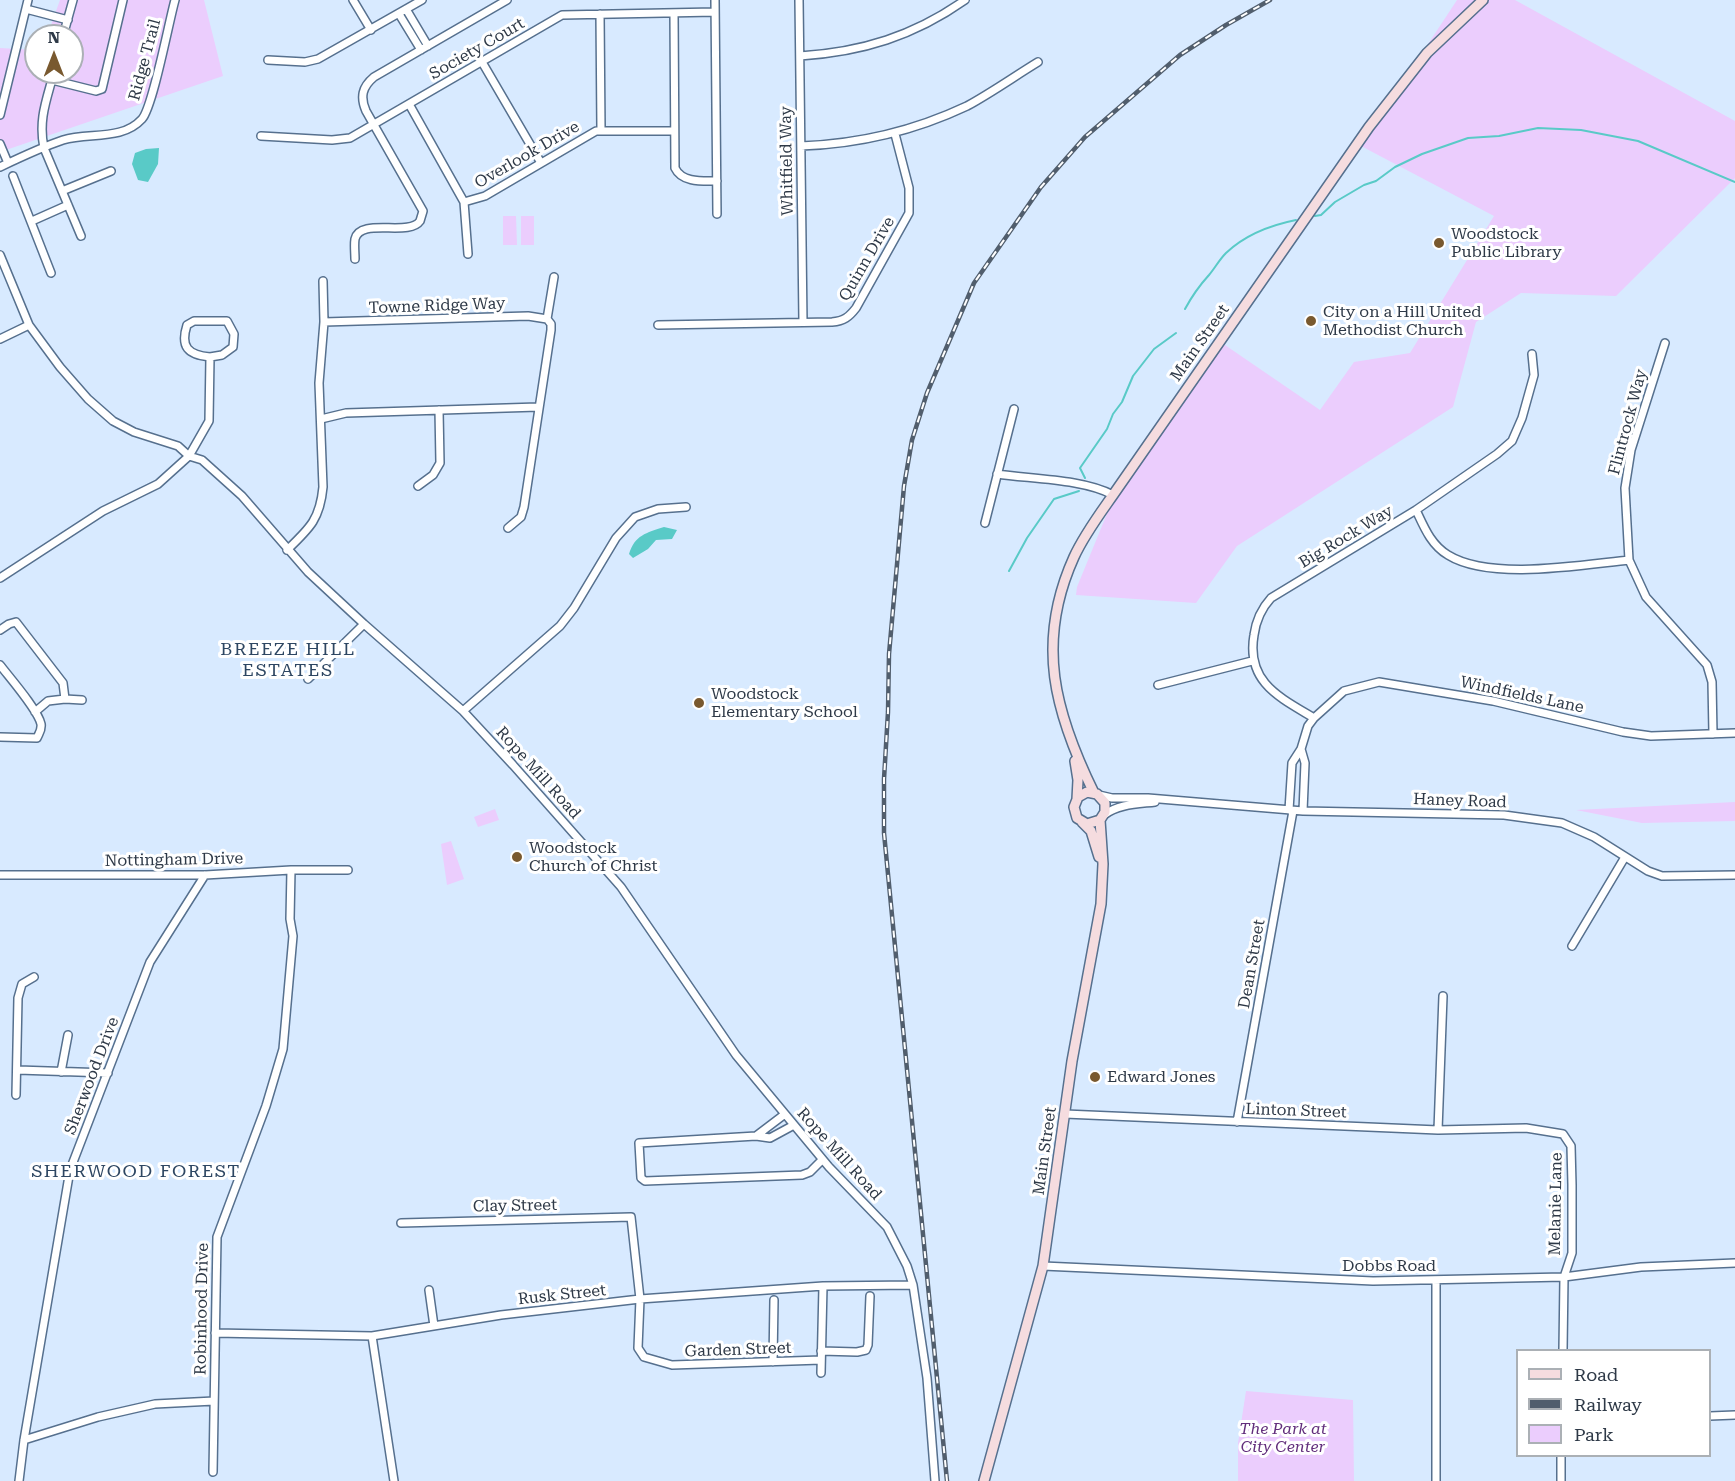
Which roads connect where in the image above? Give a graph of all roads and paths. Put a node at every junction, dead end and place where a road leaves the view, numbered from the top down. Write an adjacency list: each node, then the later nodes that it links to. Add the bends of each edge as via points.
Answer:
1 (28, 0): 12 (street)
2 (73, 0): 18 (street)
3 (123, 0): 28 (street, via 102,89)
4 (175, 0): 38 (street, Ridge Trail, via 143,118 129,129 65,139)
5 (353, 0): 20 (street)
6 (422, 0): 13 (street)
7 (507, 0): 21 (street)
8 (715, 0): 14 (street)
9 (799, 0): 23 (street, Whitfield Way)
10 (965, 0): 23 (street, via 929,22 885,41)
11 (1483, 0): 73 (main road, Main Street, via 1427,53 1369,127)
12 (26, 9): 18 (street); 30 (street)
13 (406, 9): 16 (street); 21 (street)
14 (715, 12): 15 (street, Society Court); 44 (street)
15 (674, 13): 17 (street, Society Court); 33 (street)
16 (399, 14): 20 (street); 22 (street)
17 (600, 14): 25 (street, Society Court, via 562,15); 32 (street)
18 (68, 20): 19 (street)
19 (67, 24)
20 (371, 30): 24 (street, via 318,59)
21 (428, 46): 22 (street)
22 (421, 50): 31 (street, via 364,87 363,104)
23 (800, 56): 37 (street, Whitfield Way)
24 (268, 60)
25 (482, 62): 29 (street, Society Court); 40 (street)
26 (1038, 62): 34 (street, via 969,105)
27 (51, 84): 38 (street, via 41,123)
28 (68, 84)
29 (409, 104): 31 (street, Society Court); 46 (street)
30 (0, 115)
31 (374, 125): 35 (street, Society Court, via 338,140); 53 (street, via 421,205 422,217 413,227 364,229 356,236)
32 (601, 130): 33 (street, Overlook Drive); 40 (street, Overlook Drive)
33 (674, 131): 44 (street, via 678,173 696,181)
34 (895, 134): 37 (street); 59 (street, Quinn Drive, via 910,198 906,220 848,317 832,322)
35 (261, 136)
36 (0, 144): 39 (street)
37 (801, 147): 59 (street, Whitfield Way)
38 (44, 148): 39 (street, Ridge Trail); 45 (street)
39 (8, 163): 41 (street, Ridge Trail)
40 (541, 163): 46 (street, Overlook Drive, via 485,196)
41 (0, 167)
42 (111, 171): 45 (street)
43 (13, 176): 49 (street)
44 (717, 182): 48 (street)
45 (62, 190): 47 (street)
46 (464, 202): 51 (street)
47 (68, 205): 49 (street); 50 (street)
48 (717, 214)
49 (32, 221): 54 (street)
50 (81, 236)
51 (468, 254)
52 (0, 255): 60 (street, Rope Mill Road)
53 (355, 259)
54 (51, 273)
55 (554, 277): 57 (street)
56 (323, 281): 58 (street)
57 (547, 319): 58 (street, Towne Ridge Way, via 528,316); 66 (street, via 551,330)
58 (324, 322): 69 (street, via 319,383)
59 (803, 322): 61 (street, Quinn Drive)
60 (29, 325): 62 (street); 70 (street, Rope Mill Road, via 60,368 113,421 178,446)
61 (658, 325)
62 (0, 339)
63 (1665, 343): 79 (street, Flintrock Way, via 1631,450 1625,488)
64 (1532, 354): 75 (street, Big Rock Way, via 1534,375 1512,441)
65 (210, 357): 65 (street, via 233,348 234,334 227,321 194,321 187,325 183,338 187,348 196,356); 70 (street, via 209,421)
66 (538, 408): 68 (street); 77 (street, via 524,507 521,517)
67 (1014, 409): 71 (street)
68 (440, 410): 69 (street, via 346,413); 72 (street, via 440,463 433,475)
69 (321, 419): 78 (street, via 320,510)
70 (189, 456): 78 (street, Rope Mill Road, via 202,460 242,496); 80 (street, via 158,484 103,511)
71 (997, 474): 73 (street, via 1083,485); 76 (street)
72 (418, 486)
73 (1113, 495): 95 (main road, Main Street, via 1074,556 1055,617 1055,683)
74 (686, 507): 89 (street, via 658,509 635,518 616,538 560,626)
75 (1416, 510): 79 (street, via 1429,537 1446,554 1467,563 1494,568 1549,568); 83 (street, Big Rock Way, via 1271,598 1256,622)
76 (985, 523)
77 (508, 528)
78 (288, 550): 81 (street, Rope Mill Road)
79 (1629, 560): 93 (street, Flintrock Way, via 1646,597 1707,665 1712,682)
80 (0, 578)
81 (364, 624): 85 (street); 89 (street, Rope Mill Road)
82 (0, 630): 87 (street, via 16,622 63,683)
83 (1252, 661): 86 (street); 91 (street, via 1276,695)
84 (0, 665): 90 (street)
85 (308, 679)
86 (1158, 685)
87 (65, 699): 88 (street); 90 (street, via 48,701)
88 (82, 700)
89 (463, 711): 119 (street, Rope Mill Road, via 621,887 736,1055)
90 (35, 712): 94 (street, via 41,729 37,738)
91 (1314, 718): 93 (street, Windfields Lane, via 1344,691 1379,682 1493,701 1651,736); 96 (street)
92 (1735, 733): 93 (street, Windfields Lane)
93 (1713, 734)
94 (0, 737)
95 (1073, 749): 97 (main road, Main Street); 98 (main road, Main Street)
96 (1301, 749): 100 (street, via 1292,763); 101 (street, via 1305,763)
97 (1097, 794): 98 (main road, via 1085,793); 99 (street, Haney Road); 102 (main road, Main Street, via 1105,806)
98 (1077, 799): 103 (main road, Main Street, via 1074,810)
99 (1170, 801): 100 (street, Haney Road); 102 (street, Haney Road, via 1120,807)
100 (1291, 810): 101 (street, Haney Road); 121 (street, Dean Street)
101 (1303, 811): 104 (street, Haney Road, via 1504,815 1562,823 1594,837)
102 (1102, 818): 103 (main road, via 1090,824); 107 (main road, Main Street)
103 (1080, 820): 107 (main road, Main Street, via 1091,831)
104 (1624, 857): 110 (street, Haney Road, via 1662,876); 111 (street)
105 (291, 870): 106 (street, Nottingham Drive); 109 (street, Nottingham Drive); 140 (street, Robinhood Drive, via 293,936 283,1049 217,1237)
106 (348, 870)
107 (1101, 872): 120 (main road, Main Street, via 1101,904)
108 (0, 875): 109 (street, Nottingham Drive)
109 (205, 875): 117 (street, Sherwood Drive, via 150,962)
110 (1735, 875)
111 (1572, 946)
112 (34, 976): 115 (street, via 22,984 18,998)
113 (1443, 996): 124 (street)
114 (68, 1035): 116 (street)
115 (18, 1071): 116 (street); 118 (street)
116 (61, 1072): 117 (street)
117 (108, 1073): 150 (street, Sherwood Drive, via 70,1170)
118 (16, 1095)
119 (785, 1113): 122 (street, Rope Mill Road); 125 (street)
120 (1065, 1113): 121 (street, Linton Street); 130 (main road, Main Street)
121 (1237, 1122): 124 (street, Linton Street)
122 (794, 1125): 125 (street, via 770,1138); 126 (street, Rope Mill Road)
123 (1526, 1128): 124 (street, Linton Street); 131 (street, Melanie Lane, via 1563,1134 1571,1146 1572,1253)
124 (1438, 1130)
125 (756, 1136): 126 (street, via 639,1143 642,1178 645,1181 802,1175)
126 (822, 1160): 134 (street, Rope Mill Road, via 887,1227)
127 (631, 1217): 128 (street, Clay Street); 137 (street, Garden Street)
128 (401, 1222)
129 (1735, 1263): 131 (street, Dobbs Road, via 1641,1267)
130 (1043, 1266): 132 (street, Dobbs Road, via 1342,1280); 156 (main road, Main Street)
131 (1564, 1277): 132 (street, Dobbs Road); 142 (street, Melanie Lane)
132 (1436, 1280): 157 (street)
133 (823, 1286): 134 (street, Rusk Street); 137 (street, Rusk Street); 143 (street)
134 (913, 1286): 155 (street, Rope Mill Road, via 927,1378)
135 (429, 1290): 139 (street)
136 (870, 1296): 143 (street, via 866,1350)
137 (640, 1299): 139 (street, Rusk Street); 145 (street, Garden Street, via 638,1348 644,1357 672,1365)
138 (774, 1300): 145 (street)
139 (434, 1326): 141 (street, Rusk Street)
140 (214, 1333): 141 (street, Rusk Street); 147 (street, Robinhood Drive)
141 (372, 1336): 154 (street)
142 (1563, 1349)
143 (821, 1351): 144 (street)
144 (821, 1360): 145 (street, Garden Street); 146 (street)
145 (773, 1362)
146 (821, 1373)
147 (214, 1401): 150 (street, via 155,1404); 152 (street, Robinhood Drive)
148 (1735, 1415): 149 (street)
149 (1711, 1416)
150 (24, 1440): 153 (street, Sherwood Drive)
151 (1561, 1457): 158 (street)
152 (213, 1472)
153 (19, 1481)
154 (394, 1481)
155 (935, 1481)
156 (984, 1481)
157 (1436, 1481)
158 (1561, 1481)

